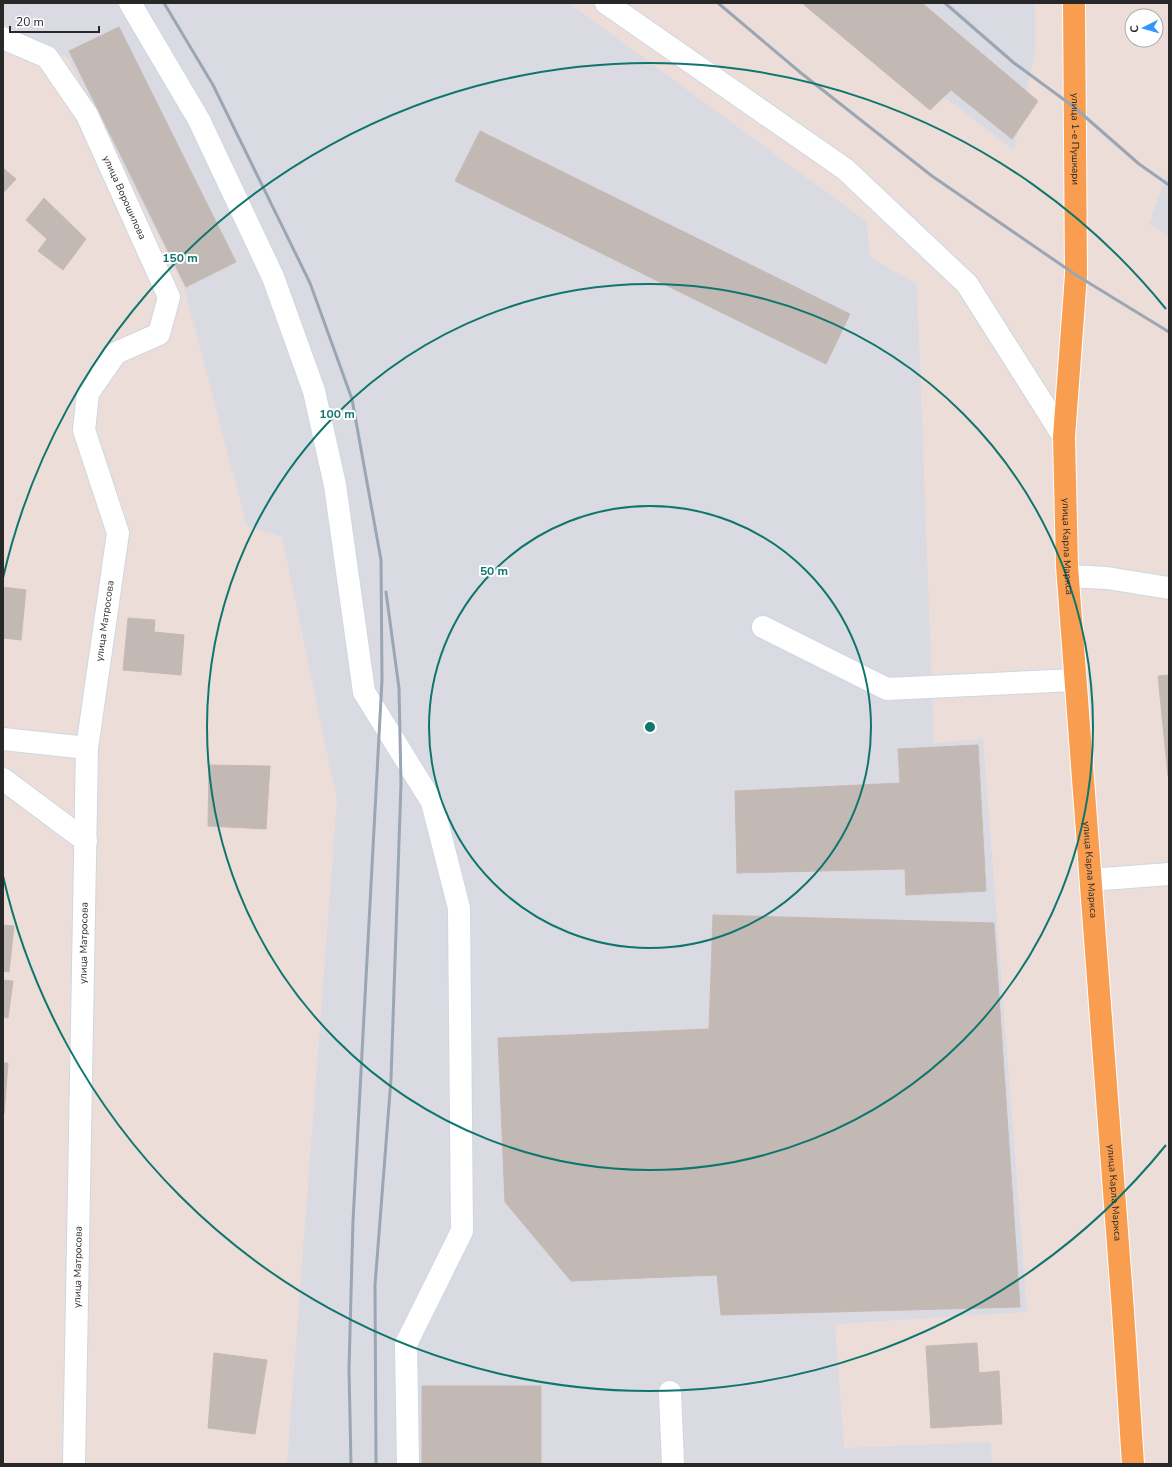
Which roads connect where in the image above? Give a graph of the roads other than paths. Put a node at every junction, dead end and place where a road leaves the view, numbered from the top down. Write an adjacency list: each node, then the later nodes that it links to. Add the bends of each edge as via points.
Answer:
1 (130, 3): 20 (street, via 199,120 273,277 316,398 335,485 364,692 432,802 458,908 462,1232 406,1344)
2 (606, 3): 7 (street, via 845,169 968,284)
3 (1074, 3): 5 (main road, улица 1-е Пушкари)
4 (3, 38): 6 (street, улица Ворошилова, via 47,57 87,115 169,297 159,334 116,353 88,393)
5 (1076, 275): 7 (main road, улица Карла Маркса)
6 (84, 430): 13 (street, улица Матросова, via 118,533)
7 (1064, 437): 8 (main road, улица Карла Маркса)
8 (1068, 576): 9 (street, via 1107,578); 11 (main road, улица Карла Маркса)
9 (1169, 588)
10 (763, 627): 11 (street, via 887,689)
11 (1075, 680): 17 (main road, улица Карла Маркса)
12 (3, 739): 13 (street)
13 (87, 748): 15 (street, улица Матросова)
14 (3, 779): 15 (street)
15 (86, 841): 19 (street, улица Матросова)
16 (1169, 874): 17 (street)
17 (1090, 880): 22 (main road, улица Карла Маркса)
18 (670, 1392): 21 (street)
19 (74, 1464)
20 (408, 1464)
21 (673, 1464)
22 (1133, 1464)

